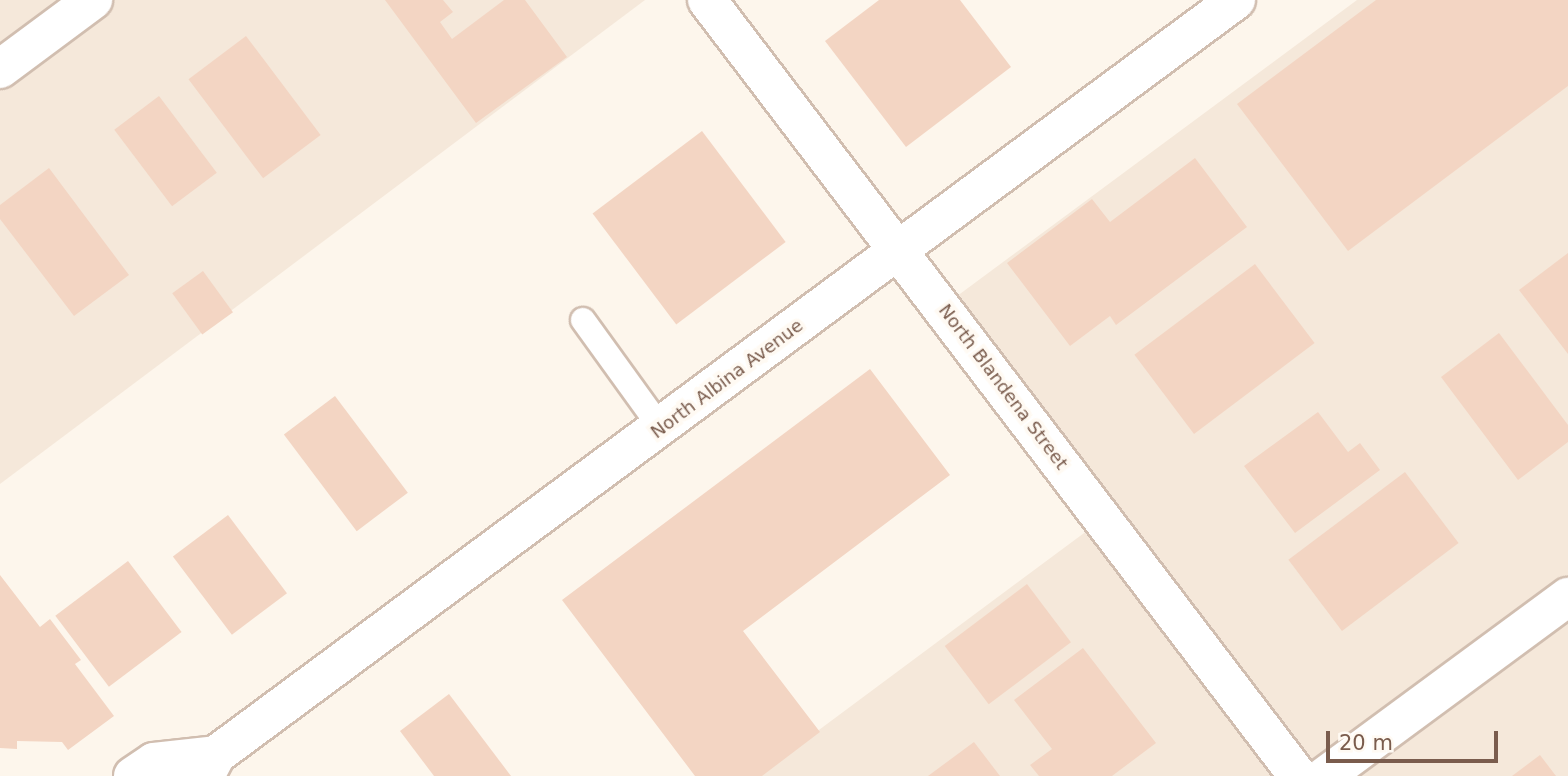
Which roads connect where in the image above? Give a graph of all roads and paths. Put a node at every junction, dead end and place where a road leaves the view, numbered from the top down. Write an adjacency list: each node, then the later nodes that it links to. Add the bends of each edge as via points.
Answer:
1 (93, 0): 4 (street)
2 (707, 0): 5 (street, North Blandena Street)
3 (1236, 0): 5 (street, North Albina Avenue)
4 (0, 69)
5 (900, 251): 7 (street, North Albina Avenue); 11 (street, North Blandena Street)
6 (583, 320): 7 (lane)
7 (661, 428): 9 (street, North Albina Avenue)
8 (1568, 597): 12 (street)
9 (218, 769): 10 (street, North Albina Avenue, via 154,762)
10 (133, 776)
11 (1298, 776)
12 (1325, 776)

